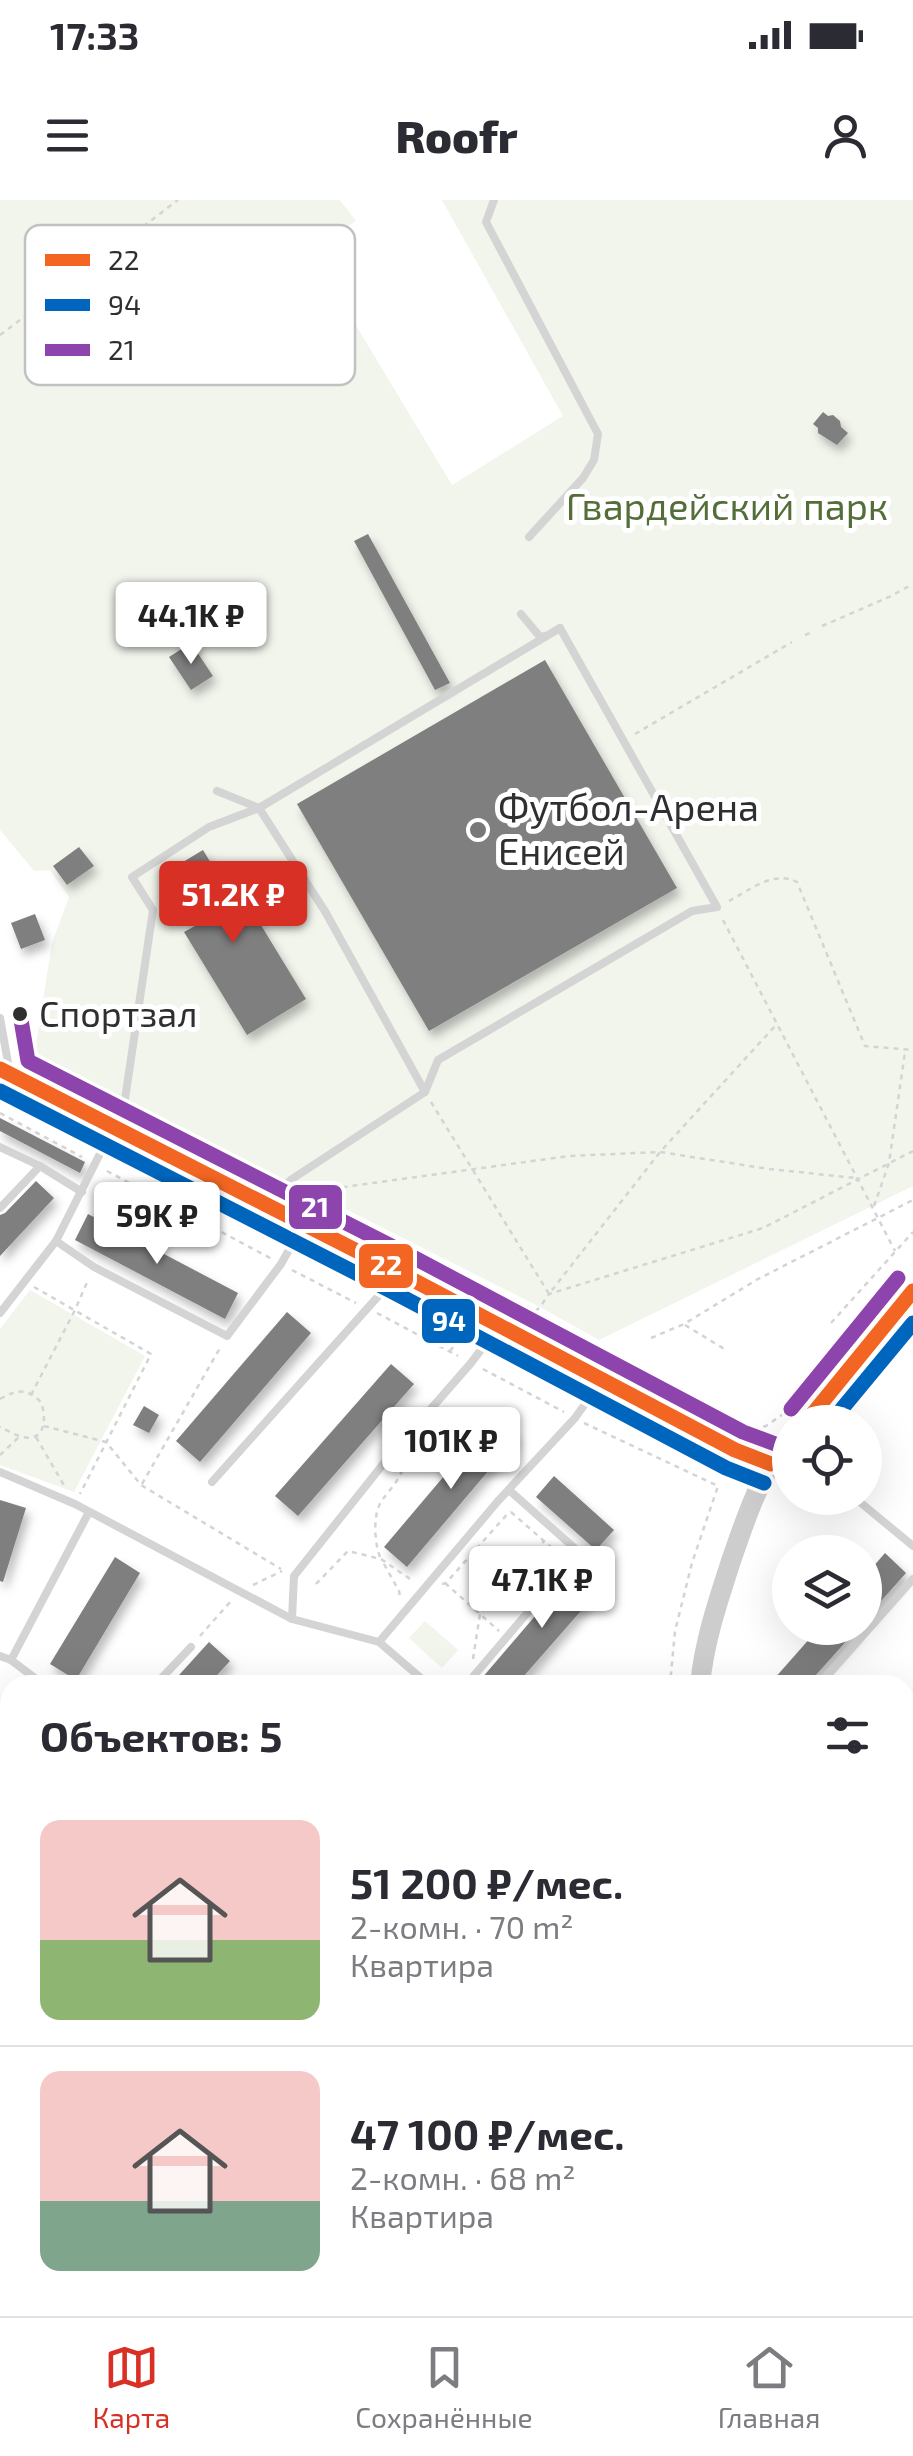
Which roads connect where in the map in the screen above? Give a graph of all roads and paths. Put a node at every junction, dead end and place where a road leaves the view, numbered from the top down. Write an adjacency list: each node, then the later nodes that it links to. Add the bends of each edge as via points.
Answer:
1 (178, 200): 3 (path)
2 (494, 200): 6 (lane, via 486,222 598,434 594,460 582,478)
3 (145, 225)
4 (25, 316): 5 (path)
5 (0, 335)
6 (529, 537)
7 (913, 584): 9 (path)
8 (521, 614): 10 (lane)
9 (822, 626)
10 (541, 638): 12 (lane, via 560,628); 14 (lane)
11 (792, 642): 12 (path)
12 (625, 740): 15 (lane)
13 (217, 791): 14 (lane)
14 (259, 808): 21 (lane); 22 (lane, via 209,826 132,877 153,910 124,1106)
15 (717, 907): 17 (path); 19 (path, via 774,877 797,882 864,1046); 21 (lane, via 692,911 438,1060)
16 (0, 1018): 20 (lane)
17 (778, 1024): 25 (path); 29 (path)
18 (913, 1050): 19 (path)
19 (905, 1051): 26 (path)
20 (5, 1072): 22 (street)
21 (426, 1092): 28 (path); 32 (lane, via 292,1178)
22 (115, 1128): 30 (lane); 32 (street)
23 (0, 1148): 27 (lane)
24 (913, 1151): 26 (path)
25 (660, 1152): 28 (path); 29 (path); 44 (path)
26 (889, 1163): 29 (path); 33 (path)
27 (40, 1166): 30 (lane); 34 (lane)
28 (472, 1168): 44 (path); 47 (path, via 292,1194)
29 (859, 1178): 33 (path); 44 (path, via 763,1228)
30 (82, 1192): 38 (lane)
31 (913, 1200): 35 (path)
32 (264, 1205): 36 (street)
33 (874, 1206): 35 (path)
34 (0, 1208)
35 (877, 1218): 39 (path); 48 (path)
36 (303, 1225): 41 (street); 51 (lane)
37 (913, 1232): 39 (path)
38 (56, 1241): 40 (lane); 42 (lane)
39 (896, 1251): 49 (path)
40 (94, 1266): 45 (path); 51 (lane)
41 (400, 1273): 50 (street); 74 (lane)
42 (24, 1281): 45 (path); 46 (lane)
43 (913, 1291): 61 (main road)
44 (549, 1294): 47 (path)
45 (75, 1310): 59 (path); 69 (path, via 151,1354)
46 (0, 1314)
47 (528, 1318): 57 (path)
48 (684, 1324): 53 (path); 55 (path)
49 (832, 1324)
50 (499, 1326): 58 (street); 71 (lane)
51 (227, 1336): 75 (path)
52 (461, 1336): 56 (path)
53 (651, 1338)
54 (913, 1338): 62 (path, via 881,1364)
55 (726, 1350)
56 (450, 1352)
57 (641, 1379)
58 (602, 1380): 72 (street); 77 (lane)
59 (31, 1395): 60 (path, via 12,1392); 64 (path, via 43,1407)
60 (0, 1399)
61 (820, 1405)
62 (851, 1405)
63 (772, 1422): 66 (path)
64 (44, 1426): 68 (path); 69 (path)
65 (0, 1427): 67 (path)
66 (744, 1432)
67 (20, 1436): 68 (path); 70 (path)
68 (36, 1436): 78 (path)
69 (106, 1442): 75 (path); 78 (path)
70 (0, 1454)
71 (388, 1458): 83 (path, via 402,1471 379,1505 375,1544); 93 (lane, via 294,1576)
72 (771, 1464): 105 (main road, via 713,1612)
73 (0, 1472): 78 (lane)
74 (212, 1482)
75 (141, 1486): 90 (path, via 283,1570)
76 (718, 1486): 104 (path, via 692,1564)
77 (509, 1490): 84 (lane, via 579,1552); 85 (lane)
78 (75, 1504): 79 (lane)
79 (89, 1512): 90 (lane); 98 (lane)
80 (876, 1515): 82 (lane)
81 (544, 1541): 84 (path); 88 (path, via 510,1511); 91 (path)
82 (913, 1546)
83 (381, 1559): 87 (path, via 348,1551); 89 (path); 92 (path, via 400,1591)
84 (569, 1564): 94 (lane)
85 (437, 1575): 88 (path); 89 (lane)
86 (913, 1580): 106 (lane)
87 (316, 1584)
88 (446, 1584): 89 (path); 91 (path)
89 (426, 1589): 92 (lane)
90 (239, 1592): 93 (lane); 96 (path)
91 (480, 1614): 94 (path); 102 (path)
92 (400, 1618): 95 (lane)
93 (292, 1619): 95 (lane)
94 (506, 1637): 103 (lane)
95 (379, 1642): 101 (lane)
96 (191, 1647): 100 (lane)
97 (0, 1656): 98 (lane)
98 (11, 1660): 99 (lane)
99 (31, 1675)
100 (165, 1675)
101 (417, 1675)
102 (469, 1675)
103 (475, 1675)
104 (671, 1675)
105 (702, 1675)
106 (831, 1675)

